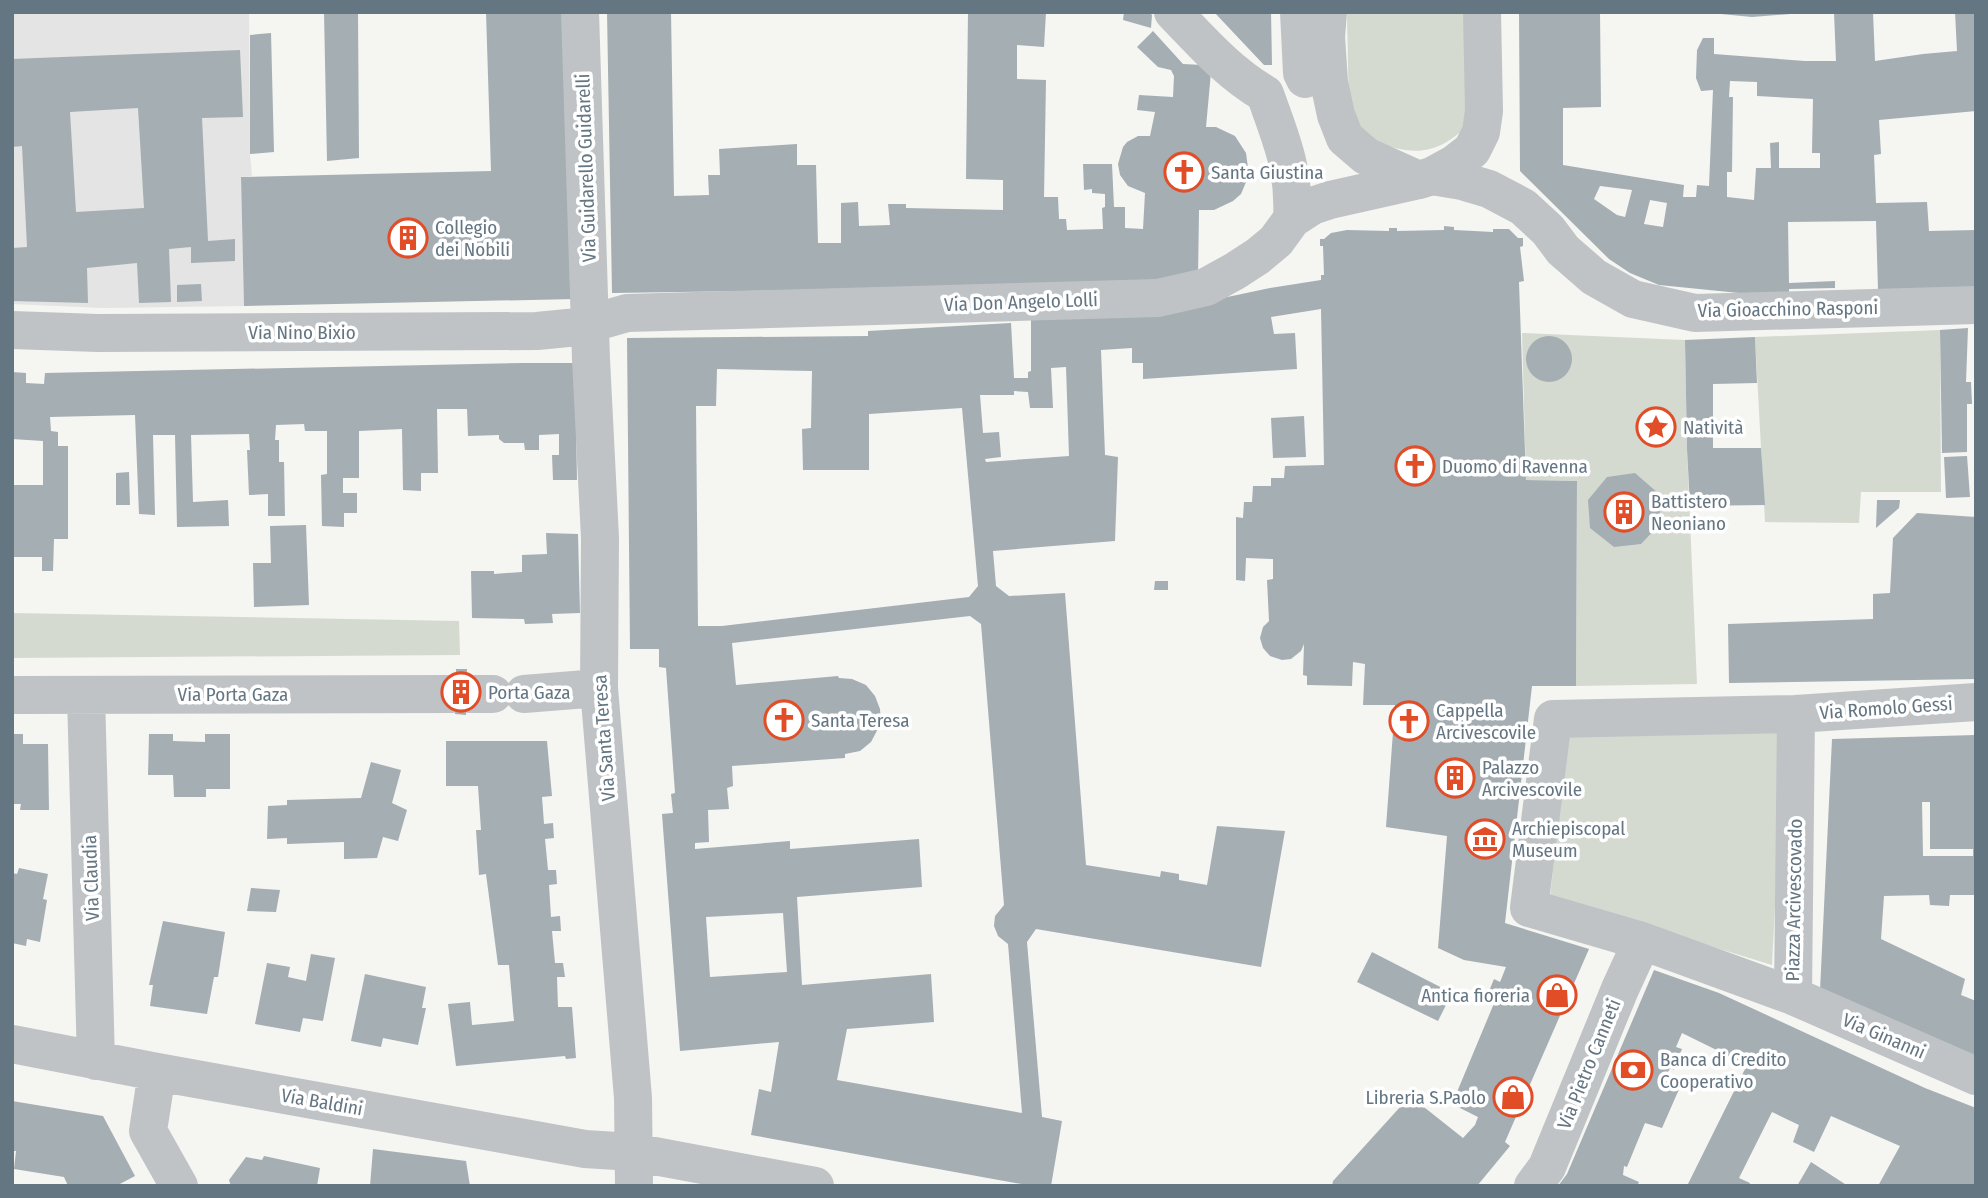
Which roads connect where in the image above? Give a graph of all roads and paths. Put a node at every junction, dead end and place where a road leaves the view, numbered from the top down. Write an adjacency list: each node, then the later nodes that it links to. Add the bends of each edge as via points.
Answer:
1 (580, 12): 11 (street, Via Guidarello Guidarelli)
2 (1173, 12): 6 (street, via 1226,67)
3 (1482, 12): 8 (street, via 1481,132 1472,150)
4 (1318, 21): 5 (street); 7 (street, via 1336,115)
5 (1302, 73): 6 (street, via 1282,92); 7 (street, via 1324,113)
6 (1265, 94): 9 (street, via 1291,171)
7 (1345, 138): 8 (street, via 1366,156)
8 (1425, 178): 9 (street, Via Don Angelo Lolli, via 1330,200); 10 (street, Via Gioacchino Rasponi, via 1462,180 1523,207 1594,277 1633,299 1695,313)
9 (1292, 219): 11 (street, Via Don Angelo Lolli, via 1276,241 1234,271 1206,287 1158,298 627,313)
10 (1976, 305)
11 (591, 324): 12 (street, Via Nino Bixio, via 537,331); 13 (street, Via Santa Teresa, via 600,538)
12 (12, 330)
13 (599, 688): 15 (street, Via Porta Gaza, via 485,694); 24 (street, Via Santa Teresa, via 633,1098)
14 (12, 695): 15 (street, Via Porta Gaza)
15 (86, 695): 21 (street, Via Claudia)
16 (1976, 702): 17 (street, Via Romolo Gessi)
17 (1796, 714): 18 (street, Piazza Arcivescovado, via 1553,719 1529,908); 19 (street, Piazza Arcivescovado)
18 (1642, 941): 19 (street, Piazza Arcivescovado); 27 (street, Via Pietro Canneti, via 1548,1167)
19 (1793, 996): 23 (street, Via Ginanni)
20 (12, 1044): 21 (street, Via Baldini)
21 (96, 1060): 22 (street, Via Baldini)
22 (157, 1072): 24 (street, Via Baldini, via 585,1149); 25 (street, via 149,1131)
23 (1976, 1076)
24 (634, 1169): 26 (street, Via Baldini)
25 (179, 1186)
26 (815, 1186)
27 (1533, 1186)

